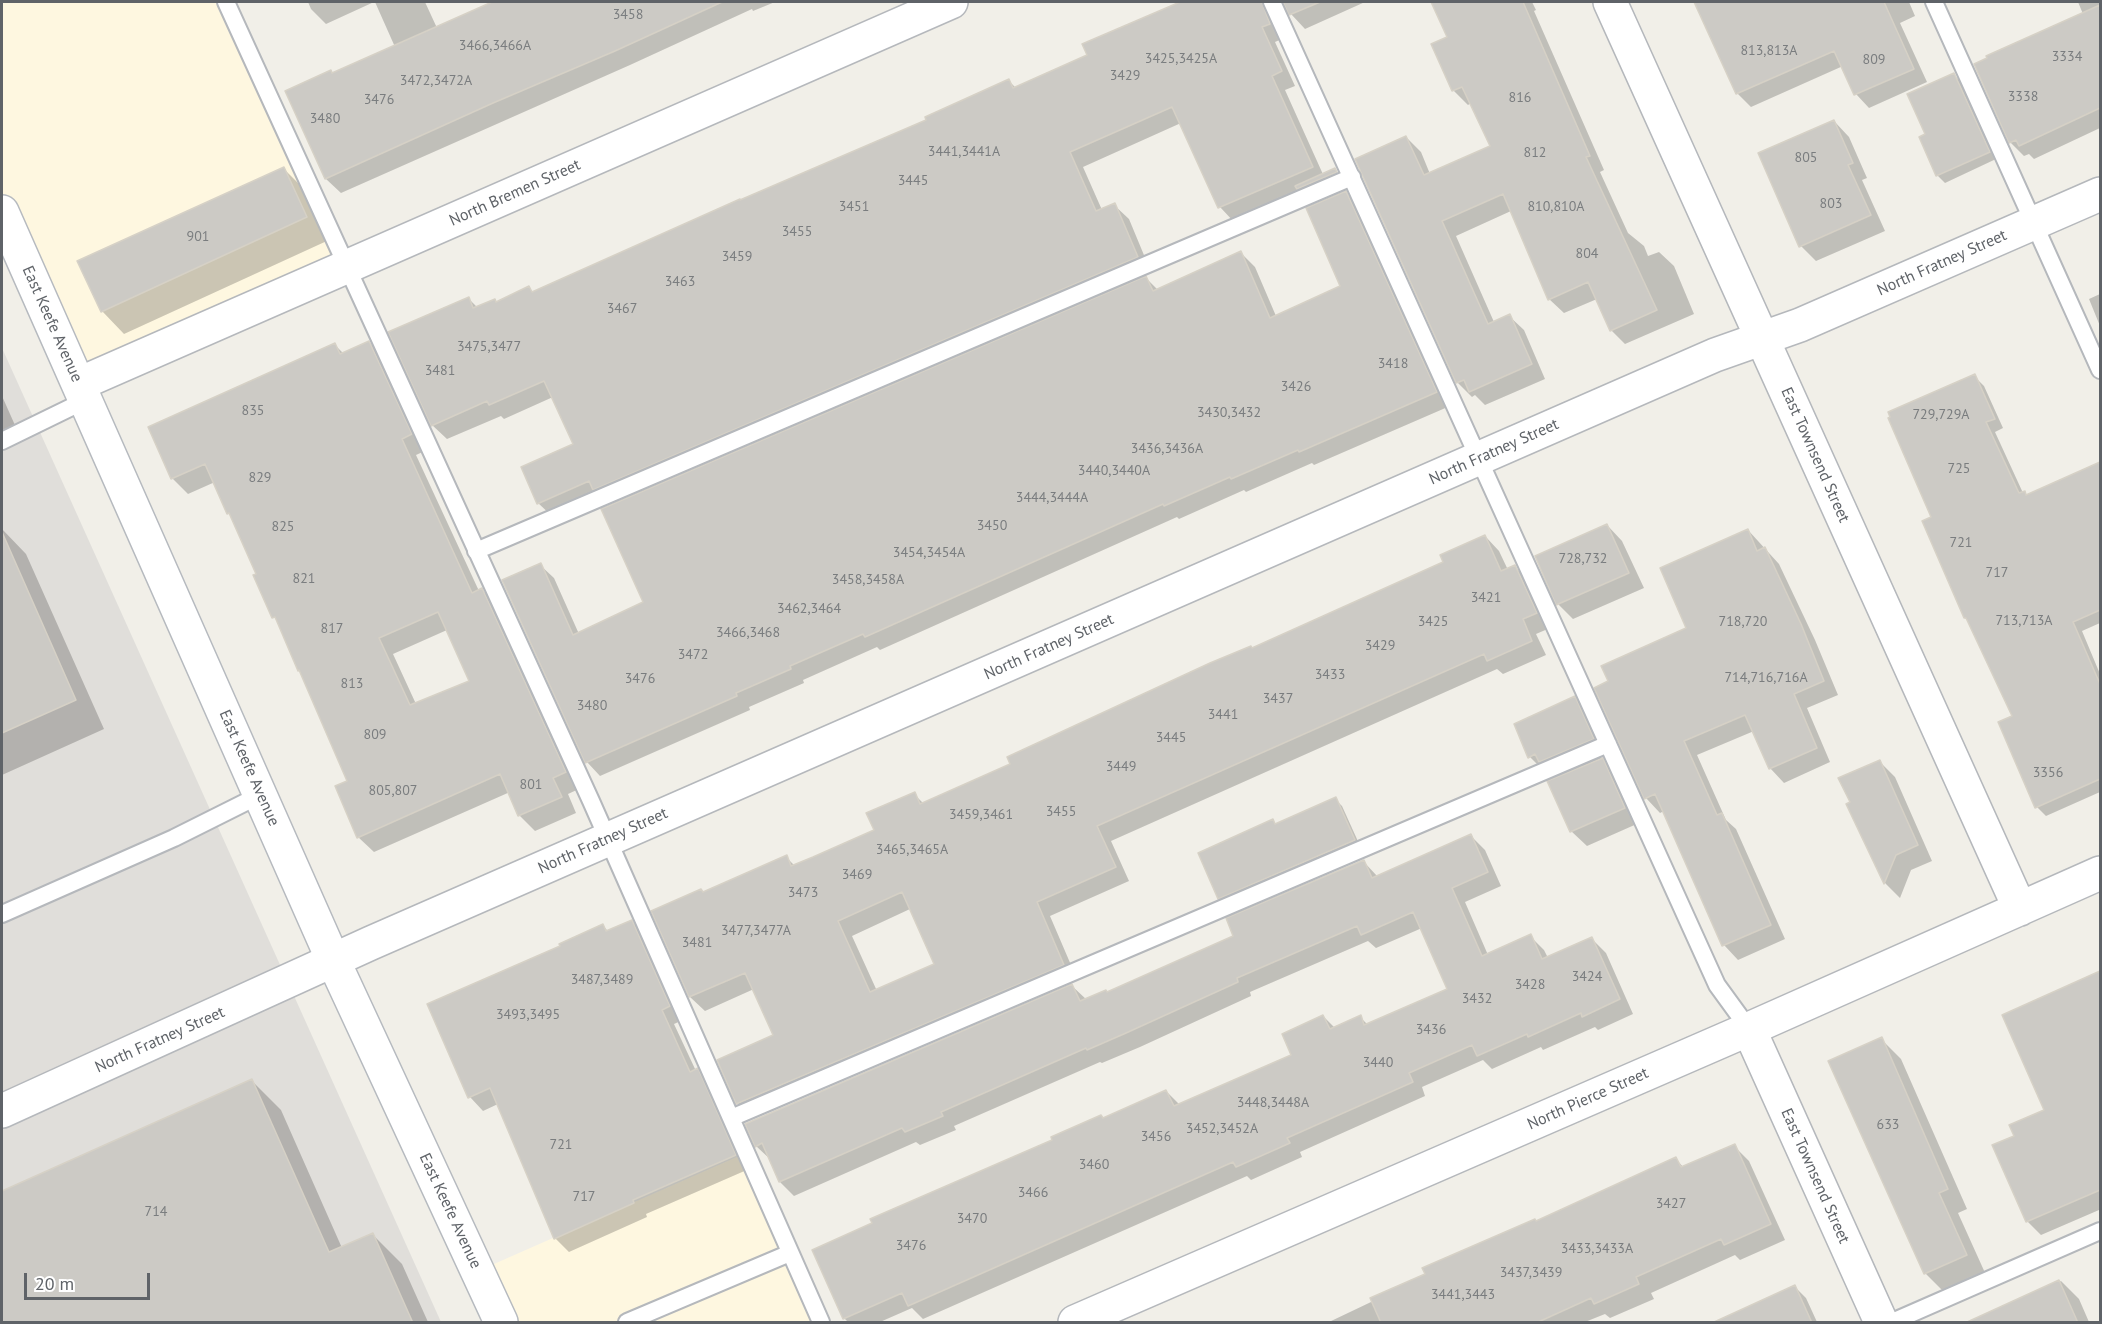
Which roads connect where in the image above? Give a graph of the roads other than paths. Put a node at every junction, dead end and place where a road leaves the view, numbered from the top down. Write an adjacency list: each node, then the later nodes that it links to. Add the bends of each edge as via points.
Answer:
1 (226, 2): 10 (lane)
2 (951, 2): 10 (street, North Bremen Street)
3 (1272, 2): 6 (lane)
4 (1610, 2): 11 (street, East Townsend Street)
5 (1934, 2): 9 (lane)
6 (1352, 177): 15 (lane); 16 (lane)
7 (2100, 194): 9 (street, North Fratney Street)
8 (2, 212): 13 (street, East Keefe Avenue)
9 (2034, 223): 11 (street, North Fratney Street); 12 (lane)
10 (346, 267): 13 (street, North Bremen Street); 16 (lane)
11 (1763, 338): 15 (street, North Fratney Street, via 1715,355); 21 (street, East Townsend Street)
12 (2100, 370)
13 (83, 392): 14 (lane); 18 (street, East Keefe Avenue)
14 (2, 441)
15 (1479, 458): 17 (lane); 19 (street, North Fratney Street)
16 (476, 551): 19 (lane)
17 (1608, 744): 24 (lane, via 1717,985); 26 (lane)
18 (260, 795): 22 (lane, via 174,838); 23 (street, East Keefe Avenue)
19 (608, 840): 23 (street, North Fratney Street); 26 (lane)
20 (2100, 873): 21 (street, North Pierce Street)
21 (2020, 909): 24 (street, North Pierce Street)
22 (2, 914)
23 (333, 960): 25 (street, North Fratney Street); 29 (street, East Keefe Avenue)
24 (1749, 1029): 32 (street, North Pierce Street); 33 (street, East Townsend Street)
25 (2, 1111)
26 (731, 1118): 28 (lane)
27 (2100, 1231): 34 (lane)
28 (790, 1253): 30 (lane); 31 (lane)
29 (501, 1323)
30 (627, 1323)
31 (821, 1323)
32 (1075, 1323)
33 (1881, 1323)
34 (1892, 1323)

